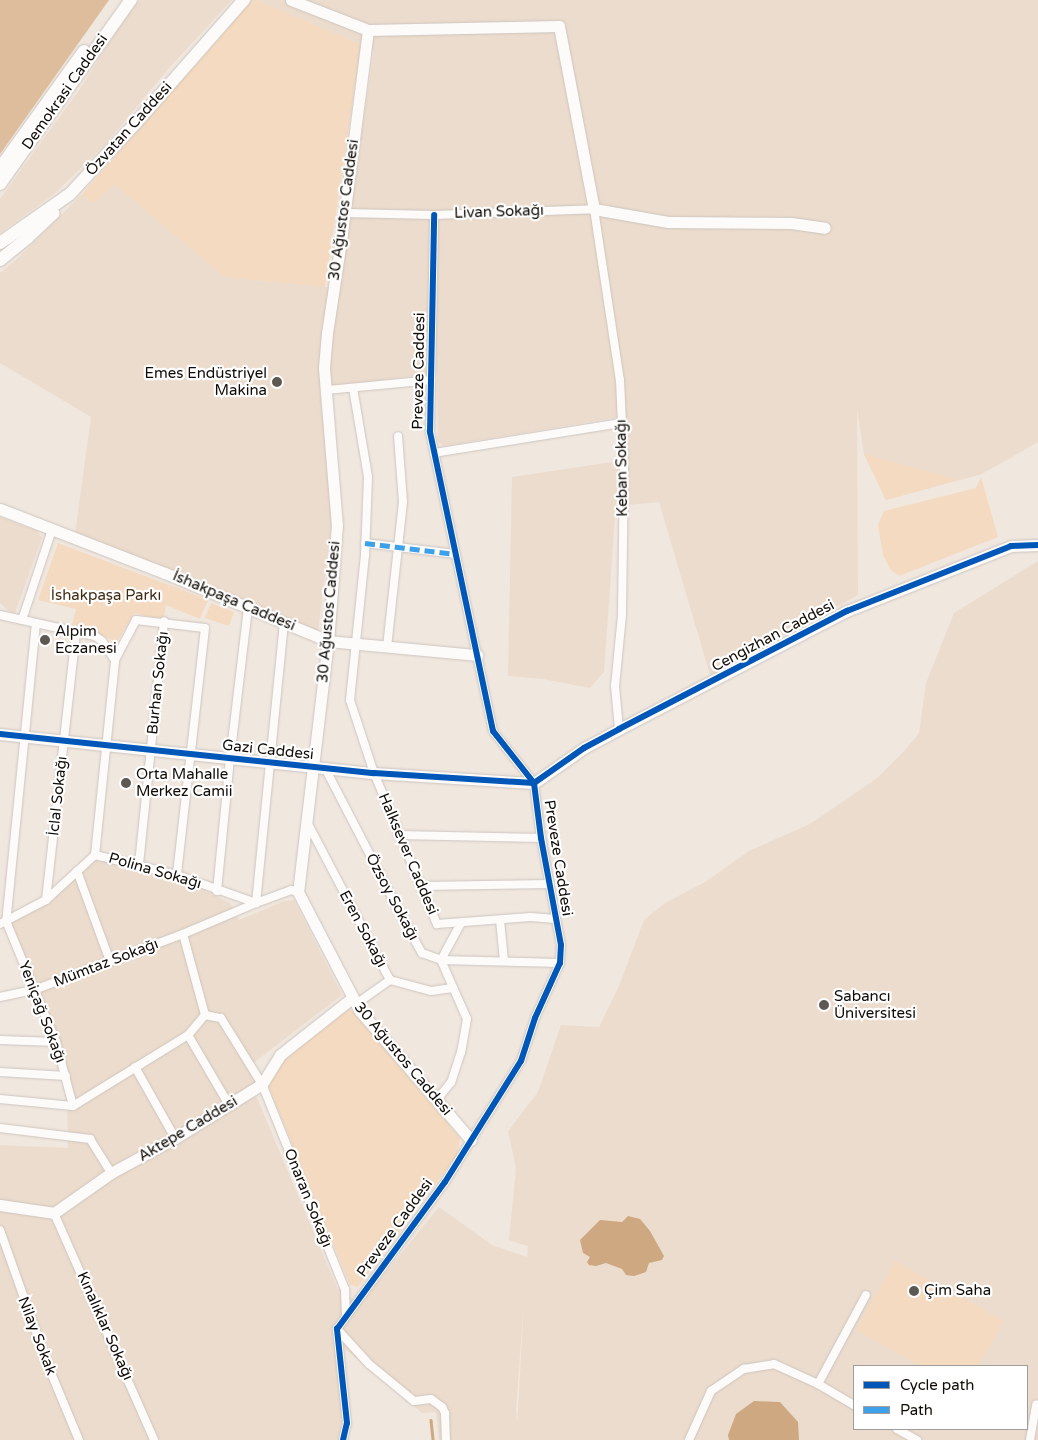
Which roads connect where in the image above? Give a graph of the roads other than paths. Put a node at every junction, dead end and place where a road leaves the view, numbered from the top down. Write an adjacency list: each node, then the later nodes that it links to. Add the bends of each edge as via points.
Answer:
1 (121, 0): 6 (main road, Demokrasi Caddesi)
2 (131, 0): 7 (main road, Demokrasi Caddesi)
3 (244, 0): 8 (main road, Özvatan Caddesi)
4 (291, 0): 5 (street)
5 (368, 30): 9 (street, via 559,26); 10 (street, 30 Ağustos Caddesi)
6 (0, 168)
7 (0, 184)
8 (70, 194): 13 (main road, Özvatan Caddesi); 14 (main road, via 41,226)
9 (594, 209): 11 (street, Livan Sokağı); 12 (street, via 668,222 791,223); 18 (street, Keban Sokağı, via 620,380)
10 (344, 213): 11 (street, Livan Sokağı); 17 (street, 30 Ağustos Caddesi, via 327,334 324,368)
11 (434, 215): 15 (street, Preveze Caddesi)
12 (825, 228)
13 (0, 243)
14 (0, 260)
15 (431, 380): 16 (street); 20 (street, Preveze Caddesi, via 430,432)
16 (353, 388): 17 (street); 23 (street, via 368,477)
17 (327, 390): 34 (street, 30 Ağustos Caddesi, via 337,525)
18 (622, 423): 20 (street); 39 (street, Keban Sokağı, via 622,616 615,686)
19 (398, 436): 25 (street, via 403,502)
20 (434, 453): 26 (street, Preveze Caddesi)
21 (0, 509): 22 (street, İshakpaşa Caddesi)
22 (52, 530): 27 (street, İshakpaşa Caddesi); 29 (street)
23 (365, 543): 25 (street); 35 (street)
24 (1038, 545): 39 (street, Cengizhan Caddesi, via 1011,546 847,611)
25 (398, 547): 26 (street); 36 (street)
26 (456, 554): 37 (street, Preveze Caddesi)
27 (248, 607): 31 (street, İshakpaşa Caddesi); 46 (street)
28 (0, 615): 29 (street)
29 (22, 620): 32 (street)
30 (164, 621): 38 (street, via 136,620); 44 (street, Burhan Sokağı); 45 (street, via 205,628)
31 (284, 622): 34 (street, İshakpaşa Caddesi); 47 (street)
32 (36, 623): 33 (street); 41 (street)
33 (76, 632): 38 (street, via 102,641); 42 (street, İclal Sokağı)
34 (328, 641): 35 (street, İshakpaşa Caddesi); 48 (street, 30 Ağustos Caddesi)
35 (355, 643): 36 (street, İshakpaşa Caddesi); 50 (street, Halksever Caddesi, via 350,700)
36 (387, 646): 37 (street, İshakpaşa Caddesi)
37 (477, 655): 51 (street, Preveze Caddesi, via 493,731)
38 (115, 660): 43 (street)
39 (618, 728): 51 (street, Cengizhan Caddesi)
40 (0, 734): 41 (street, Gazi Caddesi)
41 (23, 736): 42 (street, Gazi Caddesi); 67 (street)
42 (64, 741): 43 (street, Gazi Caddesi); 63 (street, İclal Sokağı)
43 (106, 745): 44 (street, Gazi Caddesi); 55 (street)
44 (150, 750): 45 (street, Gazi Caddesi); 56 (street, Burhan Sokağı)
45 (191, 754): 46 (street, Gazi Caddesi); 58 (street)
46 (230, 758): 47 (street, Gazi Caddesi); 61 (street)
47 (269, 763): 48 (street, Gazi Caddesi); 64 (street)
48 (312, 767): 49 (street, Gazi Caddesi); 52 (street, 30 Ağustos Caddesi)
49 (326, 768): 50 (street, Gazi Caddesi); 70 (street, Özsoy Sokağı, via 422,953)
50 (374, 773): 51 (street, Gazi Caddesi); 53 (street, Halksever Caddesi)
51 (534, 783): 54 (street, Preveze Caddesi)
52 (306, 820): 62 (street, 30 Ağustos Caddesi); 74 (street, Eren Sokağı)
53 (398, 835): 54 (street); 60 (street, Halksever Caddesi)
54 (541, 838): 59 (street, Preveze Caddesi)
55 (95, 855): 56 (street, Polina Sokağı); 57 (street, Polina Sokağı)
56 (139, 864): 58 (street, Polina Sokağı)
57 (77, 871): 63 (street, Polina Sokağı); 72 (street)
58 (177, 874): 61 (street, Polina Sokağı)
59 (550, 884): 60 (street); 65 (street, Preveze Caddesi)
60 (422, 886): 68 (street, Halksever Caddesi, via 438,924)
61 (218, 890): 64 (street, Polina Sokağı)
62 (298, 892): 64 (street, via 291,890); 78 (street, 30 Ağustos Caddesi)
63 (46, 900): 67 (street, Polina Sokağı)
64 (256, 903): 69 (street, Mümtaz Sokağı)
65 (555, 918): 66 (street, Halksever Caddesi, via 531,916); 73 (street, Preveze Caddesi, via 561,945)
66 (500, 920): 68 (street, Halksever Caddesi); 71 (street)
67 (3, 922): 76 (street, Yeniçağ Sokağı)
68 (461, 923): 70 (street)
69 (183, 934): 72 (street, Mümtaz Sokağı); 79 (street)
70 (440, 960): 71 (street); 75 (street)
71 (504, 961): 73 (street)
72 (110, 962): 76 (street, Mümtaz Sokağı)
73 (560, 963): 93 (street, Preveze Caddesi, via 535,1018 521,1061)
74 (390, 980): 75 (street, Eren Sokağı, via 430,991); 78 (street)
75 (453, 988): 88 (street, via 467,1019 462,1052 451,1082)
76 (34, 990): 77 (street, Mümtaz Sokağı); 82 (street, Yeniçağ Sokağı)
77 (0, 997)
78 (354, 1001): 86 (street, Aktepe Caddesi, via 280,1055); 88 (street, 30 Ağustos Caddesi)
79 (205, 1015): 80 (street); 86 (street, Onaran Sokağı, via 221,1018)
80 (188, 1036): 83 (street); 89 (street)
81 (0, 1040): 82 (street)
82 (56, 1042): 85 (street, Yeniçağ Sokağı)
83 (135, 1067): 90 (street); 92 (street)
84 (0, 1072): 85 (street)
85 (66, 1076): 90 (street, Yeniçağ Sokağı)
86 (262, 1084): 89 (street, Aktepe Caddesi); 99 (street, Onaran Sokağı, via 345,1289)
87 (0, 1099): 90 (street)
88 (437, 1100): 93 (street, 30 Ağustos Caddesi)
89 (229, 1105): 92 (street, Aktepe Caddesi)
90 (74, 1106)
91 (0, 1128): 94 (street, via 90,1139)
92 (175, 1138): 94 (street, Aktepe Caddesi)
93 (471, 1140): 99 (street, Preveze Caddesi, via 445,1182)
94 (112, 1173): 96 (street, Aktepe Caddesi)
95 (0, 1205): 96 (street)
96 (54, 1213): 106 (street, Kınalıklar Sokağı)
97 (0, 1230): 105 (street, Nilay Sokak, via 49,1368)
98 (866, 1295): 101 (street)
99 (346, 1312): 100 (street, Preveze Caddesi)
100 (337, 1328): 107 (street, via 347,1424); 108 (street, via 369,1364 414,1400 431,1399 442,1407)
101 (818, 1384): 102 (street); 109 (street, via 774,1364 744,1368 711,1391)
102 (853, 1403)
103 (1036, 1405): 111 (street)
104 (899, 1430): 110 (street)
105 (80, 1440)
106 (154, 1440)
107 (343, 1440)
108 (446, 1440)
109 (689, 1440)
110 (916, 1440)
111 (1030, 1440)

